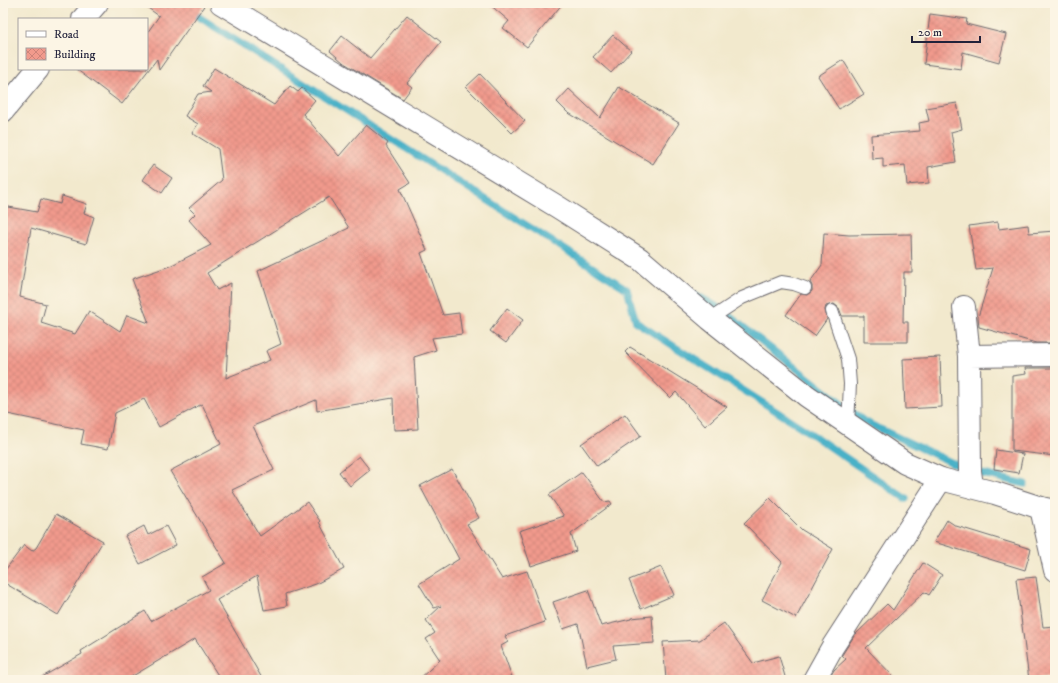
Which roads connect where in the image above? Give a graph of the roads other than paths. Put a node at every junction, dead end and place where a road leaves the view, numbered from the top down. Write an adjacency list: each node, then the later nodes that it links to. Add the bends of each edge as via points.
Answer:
1 (97, 3): 3 (main road)
2 (221, 3): 9 (main road, via 640,259)
3 (84, 18)
4 (37, 70): 5 (main road)
5 (3, 111)
6 (805, 288): 9 (lane, via 781,282 742,298)
7 (964, 307): 11 (main road)
8 (832, 311): 12 (lane, via 848,359)
9 (710, 319): 12 (main road)
10 (1055, 355): 11 (main road)
11 (969, 356): 14 (main road)
12 (848, 425): 13 (main road, via 905,463)
13 (941, 479): 14 (main road); 17 (main road, via 832,646)
14 (972, 486): 15 (main road)
15 (1048, 509): 16 (main road)
16 (1055, 570)
17 (814, 680)

